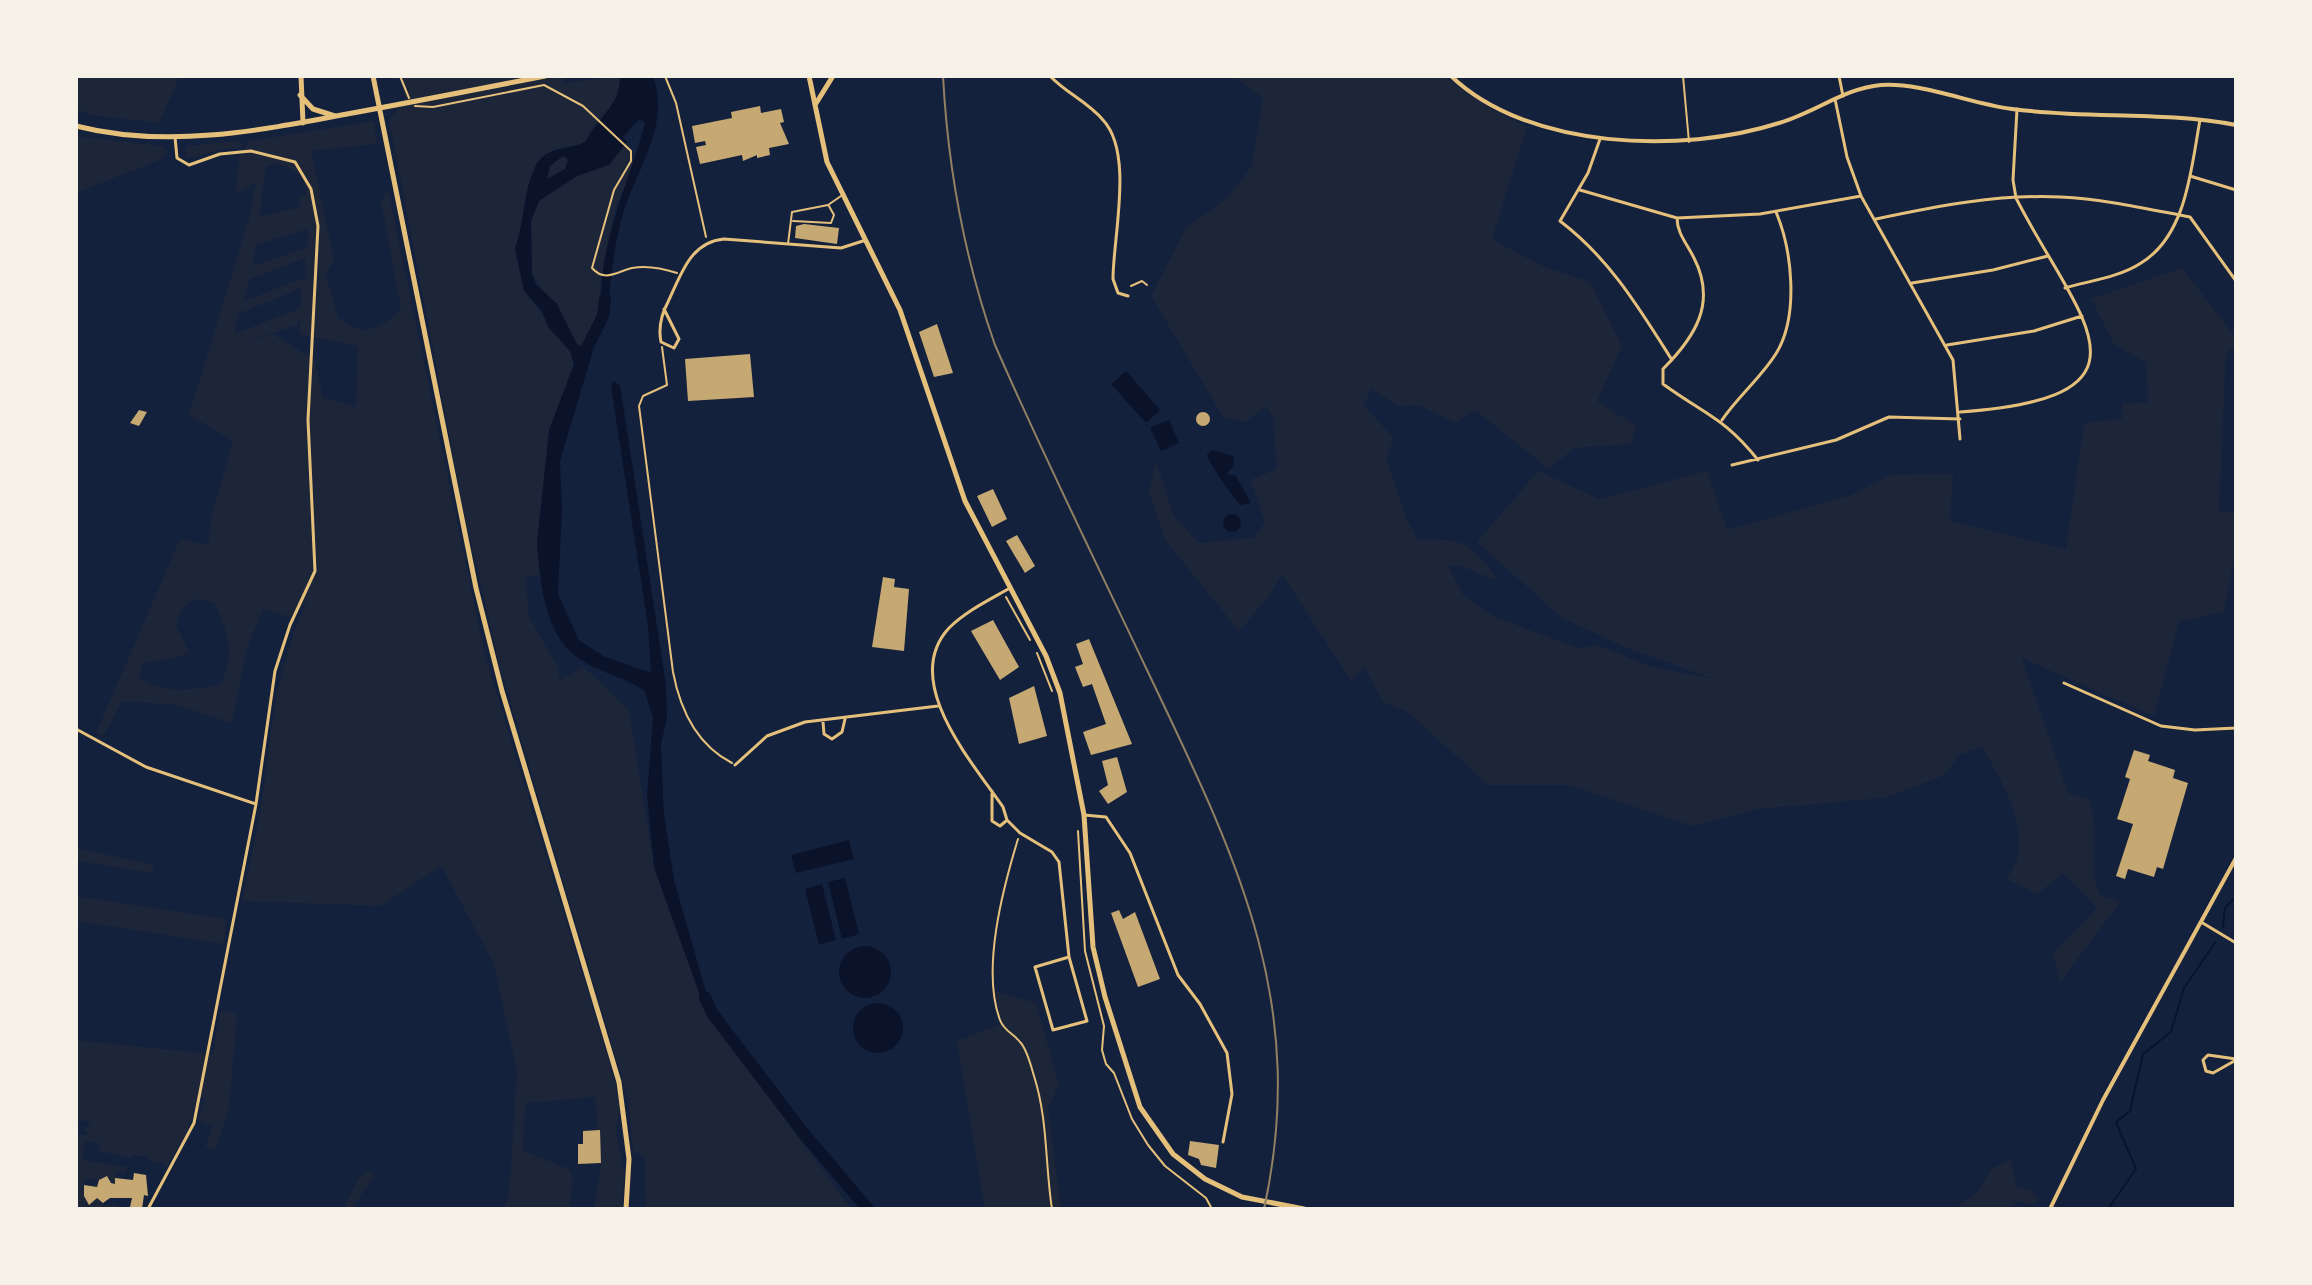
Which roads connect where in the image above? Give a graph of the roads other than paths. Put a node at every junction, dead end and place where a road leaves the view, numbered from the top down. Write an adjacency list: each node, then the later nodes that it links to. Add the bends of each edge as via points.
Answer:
1 (301, 76): 10 (main road)
2 (373, 76): 73 (main road, via 476,588 621,1090 629,1159)
3 (545, 76): 15 (main road)
4 (833, 76): 13 (main road)
5 (1050, 76): 43 (street, via 1104,120 1111,133 1119,188 1113,279 1118,293)
6 (1451, 76): 21 (street, via 1478,97 1525,120)
7 (1683, 76): 22 (lane)
8 (1839, 76): 11 (street)
9 (809, 77): 13 (main road)
10 (299, 94): 15 (main road, via 313,109); 17 (main road)
11 (1843, 96): 12 (street); 14 (street, via 1897,85)
12 (1835, 99): 22 (street, via 1781,123); 27 (street)
13 (815, 106): 26 (main road, via 825,154)
14 (2017, 109): 16 (street); 28 (street)
15 (336, 116): 17 (main road)
16 (2200, 118): 18 (street); 23 (street)
17 (303, 123): 20 (main road)
18 (2236, 125)
19 (76, 126): 20 (main road)
20 (175, 137): 63 (street, via 177,158 189,165 236,151 295,162 307,176 316,208 308,420 315,571 275,671)
21 (1601, 137): 22 (street, via 1631,143); 24 (street)
22 (1689, 142)
23 (2190, 176): 25 (street); 31 (street)
24 (1580, 190): 32 (street); 47 (street, via 1560,221 1606,262)
25 (2236, 190)
26 (842, 196): 29 (lane); 35 (main road)
27 (1861, 196): 30 (street); 33 (street)
28 (2016, 198): 31 (street, via 2063,197); 33 (street); 37 (street)
29 (828, 205): 34 (lane, via 792,212); 34 (lane, via 834,215 831,223)
30 (1776, 212): 32 (street); 50 (street, via 1792,264 1782,340)
31 (2177, 215): 38 (street, via 2190,217 2203,231); 42 (street, via 2166,241 2140,264)
32 (1677, 218): 47 (street, via 1700,271 1704,307 1689,343)
33 (1876, 219): 39 (street)
34 (793, 221): 36 (lane)
35 (866, 240): 36 (street, via 841,248); 54 (main road, via 900,310 961,490)
36 (788, 244): 44 (street, via 707,242 692,254)
37 (2048, 256): 39 (street); 42 (street)
38 (2236, 281)
39 (1912, 283): 46 (street)
40 (1147, 285): 41 (lane, via 1142,281)
41 (1131, 286)
42 (2065, 288): 45 (street)
43 (1128, 296)
44 (664, 309): 44 (street, via 661,342 674,348 679,339)
45 (2082, 316): 46 (street, via 2034,331); 48 (street, via 2092,358 2076,385 2031,403)
46 (1947, 345): 48 (street)
47 (1672, 360): 50 (street, via 1661,376 1663,384)
48 (1960, 412): 49 (street)
49 (1960, 419): 51 (street); 52 (street, via 1889,417 1836,440)
50 (1722, 420): 52 (street)
51 (1960, 439)
52 (1758, 460): 53 (street)
53 (1732, 465)
54 (1010, 588): 56 (street, via 953,625 936,647); 64 (main road, via 1060,693)
55 (2064, 683): 59 (street, via 2161,726)
56 (938, 706): 57 (street); 62 (street)
57 (845, 719): 58 (street); 58 (street, via 842,732 832,739 824,734)
58 (823, 721): 61 (street, via 782,729)
59 (2236, 728)
60 (76, 729): 63 (street, via 146,767)
61 (735, 765)
62 (992, 791): 65 (street); 65 (street, via 992,821 1000,826)
63 (256, 804): 72 (street, via 194,1123)
64 (1084, 815): 71 (street, via 1106,817 1119,834 1174,968 1227,1053 1232,1094); 74 (main road, via 1098,972 1131,1083 1150,1124 1180,1160 1220,1187 1242,1197)
65 (1007, 820): 69 (street, via 1059,862)
66 (2236, 858): 67 (street)
67 (2201, 922): 68 (street); 75 (street)
68 (2236, 943)
69 (1069, 957): 69 (street, via 1087,1021 1053,1030 1035,967)
70 (2236, 1060): 70 (street, via 2213,1073 2206,1071 2203,1060 2208,1055)
71 (1223, 1142)
72 (148, 1209)
73 (626, 1209)
74 (1304, 1209)
75 (2050, 1209)

